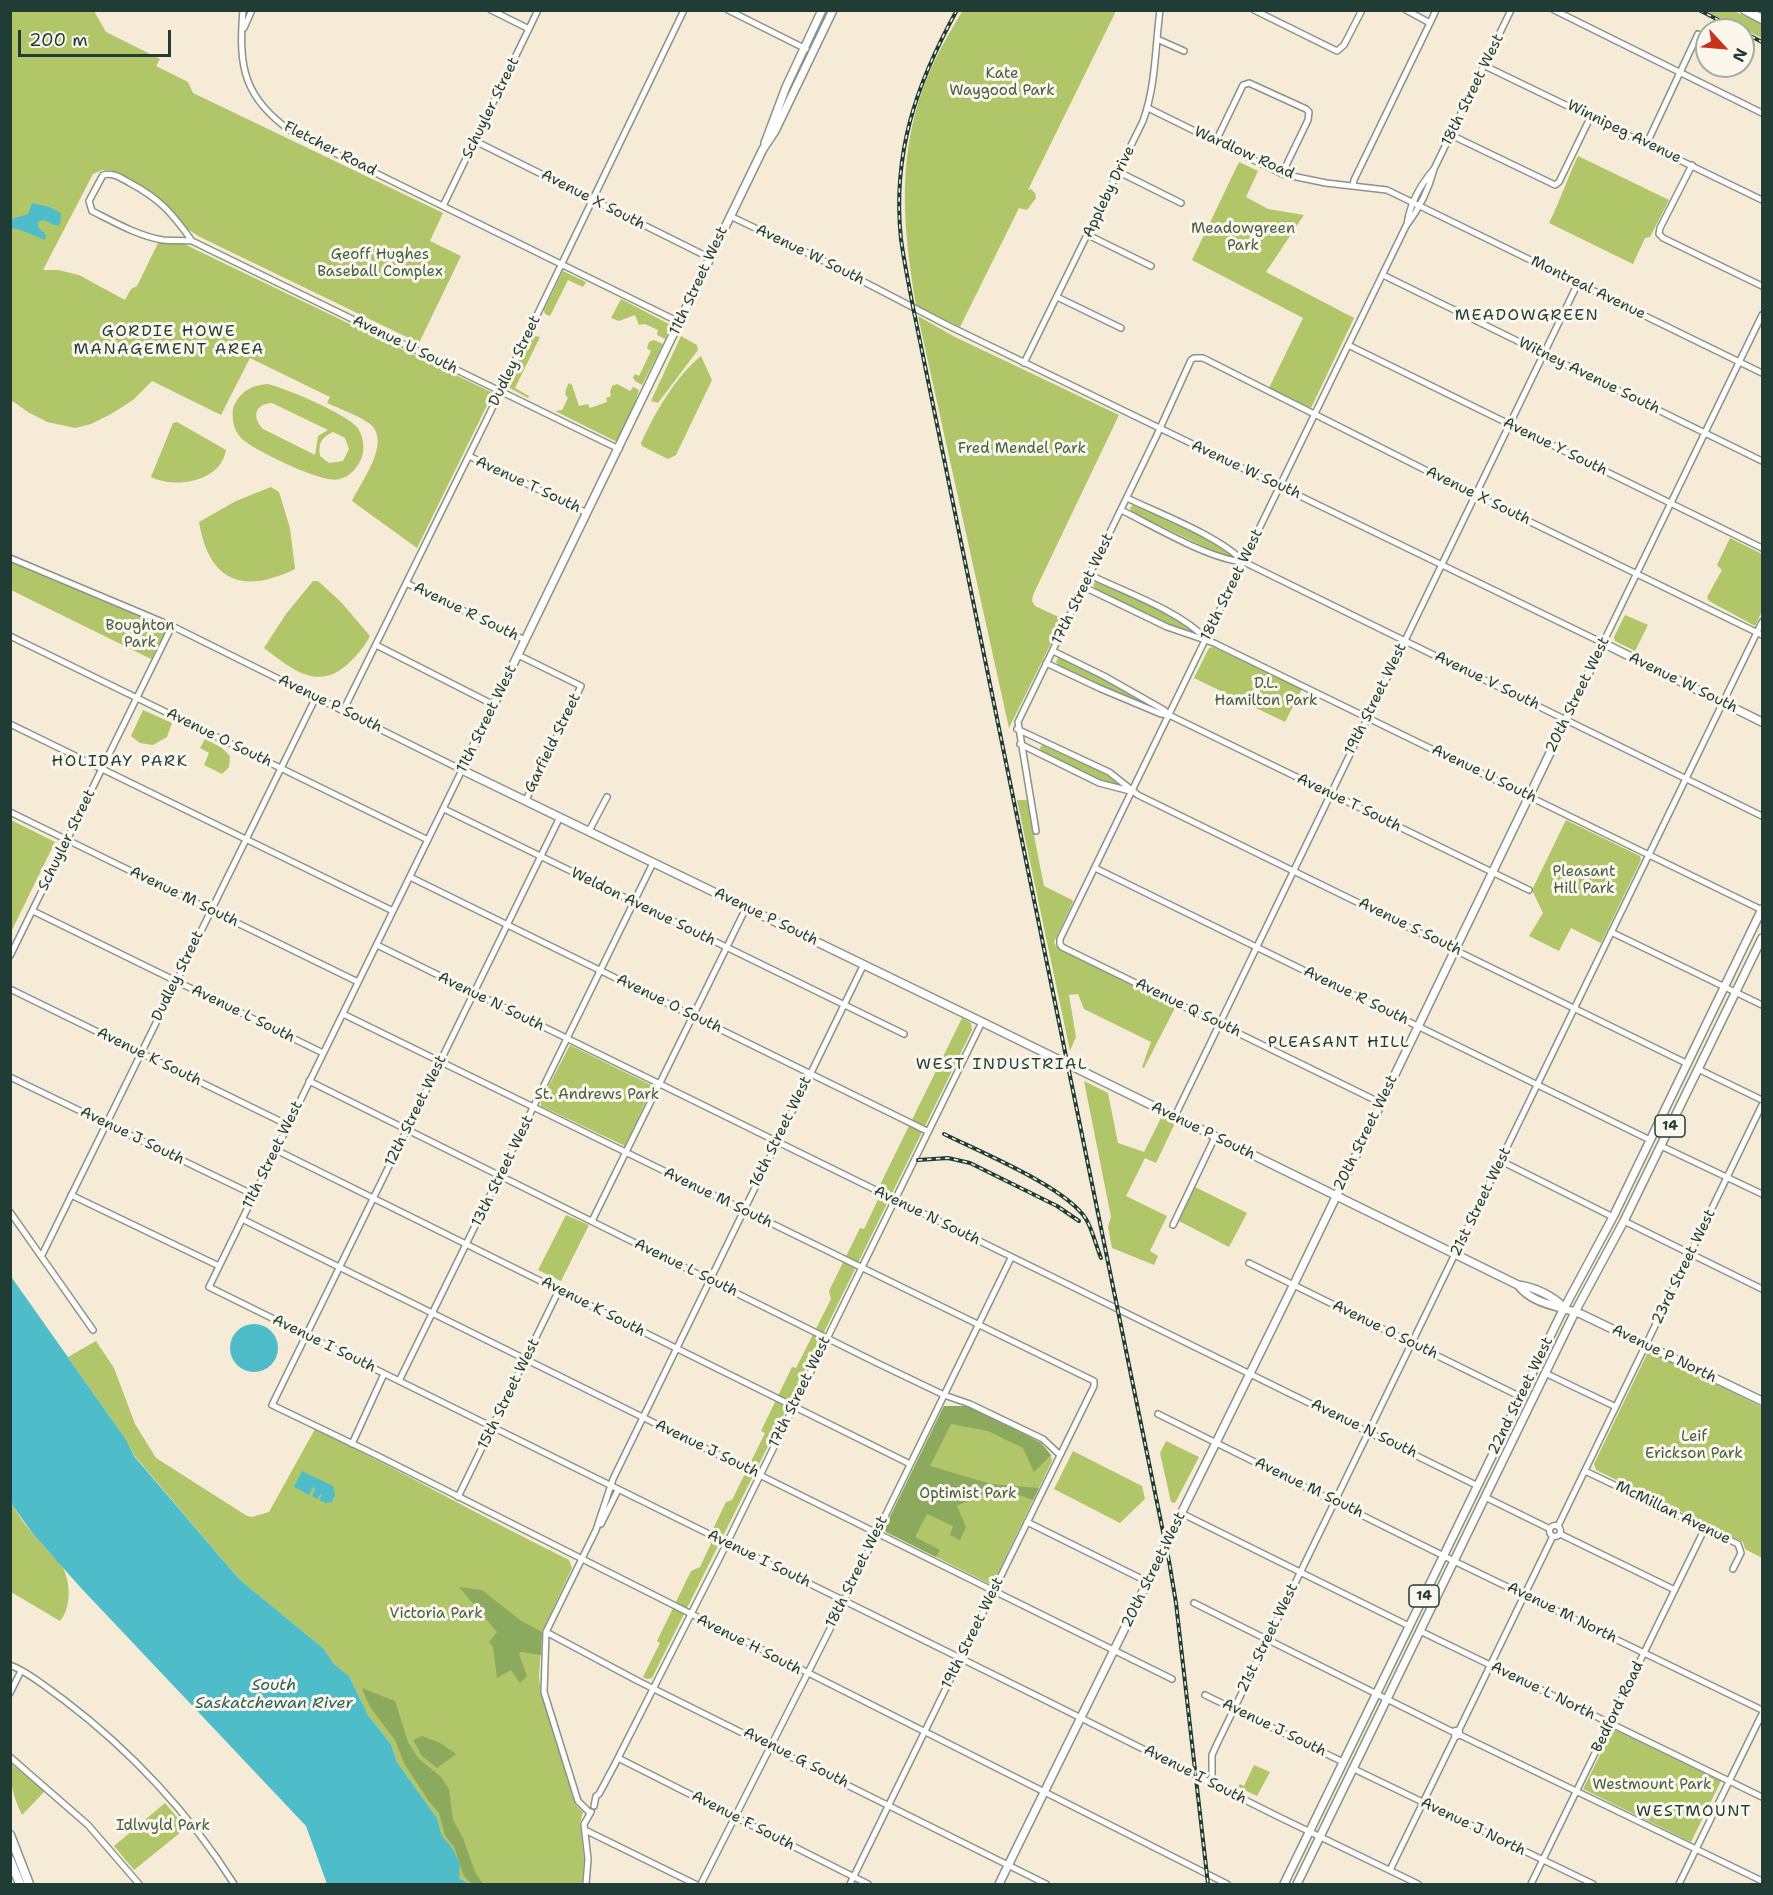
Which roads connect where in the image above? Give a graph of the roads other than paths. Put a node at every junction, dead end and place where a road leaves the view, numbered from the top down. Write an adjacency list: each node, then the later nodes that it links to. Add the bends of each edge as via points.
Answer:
1 (243, 10): 20 (street, Fletcher Road)
2 (252, 10): 20 (street, Fletcher Road)
3 (491, 10): 19 (street)
4 (538, 10): 19 (street, Schuyler Street)
5 (684, 10): 40 (street, Dudley Street)
6 (728, 10): 23 (street)
7 (822, 10): 23 (main road, 11th Street West)
8 (833, 10): 25 (main road, 11th Street West)
9 (1160, 10): 21 (street, Appleby Drive)
10 (1254, 10): 11 (street, via 1337,51)
11 (1362, 10)
12 (1406, 10): 18 (street)
13 (1436, 10): 18 (street)
14 (1511, 10): 26 (street, 18th Street West)
15 (1554, 10): 27 (street)
16 (1745, 10): 17 (highway)
17 (1762, 19)
18 (1430, 23): 39 (street)
19 (529, 29): 32 (street, Schuyler Street)
20 (243, 30): 44 (street, Fletcher Road, via 249,86 274,119 292,132)
21 (1157, 39): 24 (street); 28 (street, Appleby Drive)
22 (1695, 41): 27 (street)
23 (804, 48): 25 (street); 35 (main road, 11th Street West)
24 (1184, 51)
25 (813, 52): 35 (main road, 11th Street West)
26 (1485, 66): 30 (street, Winnipeg Avenue); 31 (street, 18th Street West)
27 (1681, 72): 29 (street); 34 (street)
28 (1148, 108): 33 (street, Wardlow Road); 37 (street, Appleby Drive)
29 (1762, 112)
30 (1591, 116): 31 (street, via 1555,185); 34 (street, Winnipeg Avenue)
31 (1451, 135): 43 (street, 18th Street West, via 1431,182)
32 (475, 141): 40 (street, Avenue X South); 44 (street, Schuyler Street)
33 (1216, 141): 38 (street, Wardlow Road); 38 (street, via 1249,82 1305,109 1309,112 1308,120)
34 (1647, 143): 36 (street, Winnipeg Avenue)
35 (763, 149): 45 (main road, 11th Street West)
36 (1692, 165): 41 (street, Winnipeg Avenue); 53 (street, via 1659,234)
37 (1119, 172): 42 (street); 46 (street, Appleby Drive)
38 (1282, 174): 39 (street, Wardlow Road)
39 (1353, 186): 43 (street, Wardlow Road, via 1387,190)
40 (592, 200): 48 (street, Avenue X South); 49 (street, Dudley Street)
41 (1762, 200)
42 (1181, 203)
43 (1416, 204): 51 (street, 18th Street West); 52 (street, Montreal Avenue)
44 (443, 206): 49 (street)
45 (730, 216): 48 (main road, 11th Street West); 62 (street, Avenue W South)
46 (1088, 234): 50 (street); 54 (street, Appleby Drive)
47 (192, 241): 47 (street, Avenue U South, via 149,193 110,173 98,182 89,201 92,211 162,240); 64 (street, Avenue U South)
48 (710, 258): 56 (main road, 11th Street West)
49 (562, 263): 56 (street); 64 (street, Dudley Street)
50 (1151, 266)
51 (1383, 274): 58 (street, 18th Street West); 59 (street, Witney Avenue South)
52 (1578, 283): 59 (street, 19th Street West); 61 (street, Montreal Avenue)
53 (1762, 286)
54 (1057, 297): 57 (street); 62 (street, Appleby Drive)
55 (1762, 315): 61 (street, 20th Street West)
56 (679, 322): 69 (main road, 11th Street West)
57 (1121, 328)
58 (1348, 345): 65 (street, 18th Street West); 66 (street, Avenue Y South)
59 (1544, 354): 66 (street, 19th Street West); 68 (street, Witney Avenue South)
60 (1194, 358): 65 (street, Avenue X South, via 1203,358); 67 (street, 17th Street West)
61 (1740, 362): 63 (street, Montreal Avenue); 68 (street, 20th Street West)
62 (1024, 363): 67 (street, Avenue W South)
63 (1762, 373)
64 (500, 391): 69 (street, Avenue U South); 70 (street, Dudley Street)
65 (1315, 415): 72 (street, 18th Street West); 73 (street, Avenue X South)
66 (1510, 424): 73 (street, 19th Street West); 75 (street, Avenue Y South)
67 (1160, 429): 72 (street, Avenue W South); 74 (street, 17th Street West)
68 (1706, 433): 71 (street, Witney Avenue South); 75 (street, 20th Street West)
69 (619, 449): 77 (main road, 11th Street West)
70 (469, 456): 77 (street, Avenue T South); 84 (street, Dudley Street)
71 (1762, 461)
72 (1280, 486): 80 (street, 18th Street West); 81 (street, Avenue W South)
73 (1475, 495): 81 (street, 19th Street West); 83 (street, Avenue X South)
74 (1127, 498): 76 (street, 17th Street West); 80 (street, Avenue V South, via 1217,542)
75 (1672, 504): 78 (street, Avenue Y South); 83 (street, 20th Street West)
76 (1121, 510): 80 (street, Avenue V South, via 1210,553); 82 (street, 17th Street West)
77 (587, 513): 91 (main road, 11th Street West)
78 (1762, 548)
79 (10, 558): 87 (street, Avenue P South)
80 (1244, 562): 90 (street, 18th Street West); 92 (street, Avenue V South)
81 (1442, 564): 92 (street, 19th Street West); 93 (street, Avenue W South)
82 (1090, 574): 85 (street, 17th Street West); 90 (street, Avenue U South, via 1174,615)
83 (1637, 574): 88 (street, Avenue X South); 93 (street, 20th Street West)
84 (406, 583): 91 (street, Avenue R South); 94 (street, Dudley Street)
85 (1084, 587): 90 (street, Avenue U South, via 1167,627); 95 (street, 17th Street West)
86 (1762, 621): 88 (street, 21st Street West)
87 (172, 626): 99 (street, Schuyler Street); 100 (street, Avenue P South)
88 (1760, 633): 101 (street, 21st Street West)
89 (10, 636): 99 (street, Avenue O South)
90 (1206, 639): 104 (street, 18th Street West); 105 (street, Avenue U South)
91 (525, 640): 96 (main road, 11th Street West)
92 (1405, 640): 105 (street, 19th Street West); 106 (street, Avenue V South)
93 (1603, 643): 101 (main road, Avenue W South); 106 (main road, 20th Street West)
94 (376, 645): 102 (street); 103 (street, Dudley Street)
95 (1053, 651): 97 (street, 17th Street West); 104 (street, Avenue T South, via 1104,675)
96 (518, 655): 98 (street, Avenue R South); 102 (main road, 11th Street West)
97 (1046, 663): 104 (street, Avenue T South); 109 (street, 17th Street West)
98 (581, 686): 121 (street, Garfield Street)
99 (137, 698): 113 (street, Avenue O South); 114 (street, Schuyler Street)
100 (316, 698): 103 (street, Avenue P South); 113 (street, Dudley Street)
101 (1722, 703): 107 (main road, Avenue W South); 116 (street, 21st Street West)
102 (494, 705): 115 (main road, 11th Street West)
103 (343, 711): 115 (street, Avenue P South)
104 (1169, 715): 117 (street, 18th Street West); 118 (street, Avenue T South)
105 (1368, 718): 118 (street, 19th Street West); 119 (street, Avenue U South)
106 (1566, 720): 116 (street, Avenue V South); 119 (main road, 20th Street West)
107 (1762, 723)
108 (10, 724): 114 (street)
109 (1017, 729): 110 (street, Avenue S South); 111 (street)
110 (1038, 739): 112 (street); 117 (street, Avenue S South, via 1109,772)
111 (1020, 744): 112 (street, Avenue S South); 127 (street)
112 (1032, 750): 117 (street, Avenue S South, via 1100,783)
113 (281, 768): 128 (street, Dudley Street); 130 (street, Avenue O South)
114 (102, 769): 128 (street); 129 (street, Schuyler Street)
115 (462, 770): 121 (main road, Avenue P South); 122 (street, 11th Street West)
116 (1686, 779): 124 (street, Avenue V South); 132 (street, 21st Street West)
117 (1132, 791): 134 (street, 18th Street West); 135 (street, Avenue S South)
118 (1330, 794): 135 (street, 19th Street West); 136 (street, Avenue T South)
119 (1529, 796): 132 (street, Avenue U South); 136 (main road, 20th Street West)
120 (607, 797): 126 (street)
121 (526, 800): 125 (main road, Avenue P South)
122 (444, 808): 130 (street, 11th Street West); 131 (street, Weldon Avenue South)
123 (10, 812): 129 (street, Avenue M South)
124 (1762, 816)
125 (560, 817): 126 (main road, Avenue P South); 131 (street, 12th Street West)
126 (589, 831): 133 (main road, Avenue P South)
127 (1036, 831)
128 (246, 839): 141 (street, Dudley Street); 144 (street)
129 (67, 840): 141 (street, Avenue M South); 143 (street, Schuyler Street)
130 (428, 840): 137 (street, 11th Street West)
131 (541, 856): 139 (street, Weldon Avenue South); 145 (street, 12th Street West)
132 (1648, 856): 142 (street, Avenue U South); 146 (street, 21st Street West)
133 (653, 863): 139 (street, 13th Street West); 140 (main road, Avenue P South)
134 (1095, 868): 148 (street, 18th Street West); 150 (street, Avenue R South)
135 (1293, 871): 150 (street, 19th Street West); 152 (street, Avenue S South)
136 (1492, 873): 138 (street, Avenue T South); 152 (main road, 20th Street West)
137 (410, 877): 144 (street, 11th Street West); 145 (street, Avenue O South)
138 (1529, 890)
139 (634, 902): 151 (street, Weldon Avenue South); 155 (street, 13th Street West)
140 (746, 908): 151 (street); 154 (main road, Avenue P South)
141 (211, 910): 156 (street, Dudley Street); 157 (street, Avenue M South)
142 (1762, 910): 158 (main road, 22nd Street West / 14)
143 (33, 911): 153 (street, Schuyler Street); 156 (street, Avenue L South)
144 (393, 911): 149 (street, 11th Street West)
145 (508, 924): 155 (street, Avenue O South); 160 (street, 12th Street West)
146 (1611, 932): 158 (street); 164 (street, 21st Street West)
147 (1762, 938): 161 (main road, 22nd Street West / 14)
148 (1060, 944): 168 (street, Avenue Q South)
149 (377, 945): 157 (street, 11th Street West); 160 (street, Avenue N South)
150 (1256, 947): 168 (street, 19th Street West); 169 (street, Avenue R South)
151 (726, 948): 162 (street, Weldon Avenue South); 166 (street)
152 (1455, 949): 164 (street, Avenue S South); 169 (main road, 20th Street West)
153 (10, 956)
154 (864, 964): 162 (street, 16th Street West); 167 (main road, Avenue P South)
155 (601, 971): 166 (street, Avenue O South); 171 (street, 13th Street West)
156 (176, 981): 172 (street, Dudley Street); 173 (street, Avenue L South)
157 (358, 982): 165 (street, 11th Street West)
158 (1725, 987): 161 (street); 175 (main road, 22nd Street West / 14)
159 (10, 989): 172 (street, Avenue K South)
160 (474, 993): 171 (street, Avenue N South); 174 (street, 12th Street West)
161 (1736, 993): 163 (street); 176 (main road, 22nd Street West / 14)
162 (843, 1005): 170 (street, Weldon Avenue South); 177 (street, 16th Street West)
163 (1762, 1005)
164 (1574, 1008): 175 (street, Avenue S South); 181 (street, 21st Street West)
165 (343, 1014): 173 (street, 11th Street West); 174 (street, Avenue M South)
166 (693, 1015): 177 (street, Avenue O South); 180 (street)
167 (982, 1022): 186 (main road, Avenue P South); 190 (street, 17th Street West)
168 (1220, 1023): 183 (street, Avenue Q South); 186 (street, 19th Street West)
169 (1418, 1025): 181 (street, Avenue R South); 183 (main road, 20th Street West)
170 (904, 1034)
171 (567, 1039): 180 (street, Avenue N South); 185 (street, 13th Street West)
172 (141, 1053): 187 (street, Dudley Street); 188 (street, Avenue K South)
173 (323, 1053): 179 (street, 11th Street West)
174 (440, 1062): 185 (street, Avenue M South); 189 (street, 12th Street West)
175 (1688, 1064): 192 (main road, 22nd Street West / 14)
176 (1698, 1069): 182 (street); 194 (main road, 22nd Street West / 14)
177 (810, 1073): 190 (street, Avenue O South); 193 (street, 16th Street West)
178 (10, 1077): 187 (street, Avenue J South)
179 (309, 1081): 188 (street, 11th Street West); 189 (street, Avenue L South)
180 (659, 1084): 193 (street, Avenue N South); 196 (street)
181 (1537, 1085): 192 (street, Avenue R South); 197 (street, 21st Street West)
182 (1762, 1100)
183 (1381, 1103): 203 (main road, 20th Street West)
184 (1762, 1105): 199 (street, 23rd Street West)
185 (534, 1107): 196 (street, Avenue M South); 198 (street, 13th Street West)
186 (1175, 1116): 191 (main road, Avenue P South)
187 (106, 1124): 201 (street, Dudley Street); 202 (street, Avenue J South)
188 (288, 1125): 195 (street, 11th Street West)
189 (407, 1130): 198 (street, Avenue L South); 204 (street, 12th Street West)
190 (927, 1131): 205 (street, 17th Street West)
191 (1215, 1137): 203 (main road, Avenue P South); 212 (street)
192 (1650, 1140): 208 (main road, 22nd Street West / 14)
193 (777, 1142): 205 (street, Avenue N South); 206 (street, 16th Street West)
194 (1661, 1146): 199 (street); 211 (main road, 22nd Street West / 14)
195 (276, 1150): 202 (street, 11th Street West); 204 (street, Avenue K South)
196 (626, 1153): 206 (street, Avenue M South); 210 (street)
197 (1501, 1161): 208 (street); 216 (street, 21st Street West)
198 (500, 1176): 210 (street, Avenue L South); 213 (street, 13th Street West)
199 (1727, 1178): 200 (street); 214 (street, 23rd Street West)
200 (1762, 1194)
201 (71, 1195): 215 (street, Dudley Street); 219 (street)
202 (254, 1195): 209 (street, 11th Street West)
203 (1335, 1196): 216 (main road, Avenue P South); 223 (main road, 20th Street West)
204 (374, 1198): 213 (street, Avenue K South); 220 (street, 12th Street West)
205 (894, 1200): 217 (street, Avenue N South); 221 (street, 17th Street West)
206 (743, 1210): 221 (street, Avenue M South); 222 (street, 16th Street West)
207 (10, 1212): 215 (street)
208 (1613, 1217): 227 (main road, 22nd Street West / 14)
209 (242, 1219): 219 (street, 11th Street West); 220 (street, Avenue J South)
210 (592, 1221): 222 (street, Avenue L South)
211 (1624, 1221): 214 (street); 228 (main road, 22nd Street West / 14)
212 (1173, 1225)
213 (466, 1245): 226 (street, Avenue K South); 229 (street, 13th Street West)
214 (1690, 1254): 225 (street); 235 (street, 23rd Street West)
215 (42, 1255): 231 (street)
216 (1455, 1255): 227 (main road, Avenue P South, via 1528,1286); 234 (street, 21st Street West)
217 (1011, 1258): 230 (street, 18th Street West); 240 (street, Avenue N South)
218 (1249, 1263): 223 (street, Avenue O South)
219 (219, 1266): 224 (street, 11th Street West)
220 (340, 1267): 229 (street, Avenue J South); 232 (street, 12th Street West)
221 (861, 1267): 230 (street, Avenue M South); 233 (street, 17th Street West)
222 (709, 1280): 233 (street, Avenue L South); 236 (street, 16th Street West)
223 (1293, 1286): 234 (street, Avenue O South); 240 (main road, 20th Street West)
224 (209, 1287): 232 (street, Avenue I South)
225 (1762, 1289)
226 (560, 1290): 236 (street, Avenue K South); 237 (street, 15th Street West)
227 (1564, 1308): 228 (main road, Avenue P North); 244 (main road, 22nd Street West / 14)
228 (1575, 1312): 235 (main road, Avenue P North); 238 (main road, 22nd Street West / 14)
229 (433, 1313): 237 (street, Avenue J South); 241 (street, 13th Street West)
230 (979, 1325): 242 (street, Avenue M South); 243 (street, 18th Street West)
231 (93, 1330)
232 (306, 1335): 239 (street, Avenue I South); 246 (street, 12th Street West)
233 (826, 1337): 243 (street, Avenue L South); 247 (street, 17th Street West)
234 (1412, 1343): 244 (street, Avenue O South); 252 (street, 21st Street West)
235 (1645, 1345): 245 (main road, Avenue P North); 248 (street, 23rd Street West)
236 (676, 1349): 247 (street, Avenue K South); 250 (street, 16th Street West)
237 (526, 1359): 250 (street, Avenue J South); 251 (street, 15th Street West)
238 (1545, 1373): 248 (street); 263 (main road, 22nd Street West / 14)
239 (384, 1374): 241 (street, Avenue I South); 254 (street)
240 (1249, 1374): 252 (street, Avenue N South); 253 (main road, 20th Street West)
241 (399, 1381): 251 (street, Avenue I South)
242 (1094, 1381): 255 (street, 19th Street West)
243 (944, 1395): 255 (street, Avenue L South, via 1043,1439); 256 (street, 18th Street West)
244 (1521, 1396): 260 (main road, 22nd Street West / 14)
245 (1762, 1401)
246 (272, 1405): 254 (street, Avenue H South)
247 (793, 1406): 256 (street, Avenue K South); 258 (street, 17th Street West)
248 (1616, 1407): 257 (street, 23rd Street West)
249 (1158, 1414): 253 (street, Avenue M South)
250 (643, 1417): 258 (street, Avenue J South); 259 (street, 16th Street West)
251 (493, 1427): 259 (street, Avenue I South); 262 (street, 15th Street West)
252 (1369, 1432): 260 (street, Avenue N South); 264 (street, 21st Street West)
253 (1216, 1442): 264 (street, Avenue M South); 265 (main road, 20th Street West)
254 (352, 1444): 262 (street, Avenue H South)
255 (1060, 1455): 266 (street, 19th Street West)
256 (910, 1464): 271 (street, 18th Street West)
257 (1585, 1471): 267 (street, 23rd Street West); 268 (street, McMillan Avenue)
258 (760, 1475): 271 (street, Avenue J South); 274 (street, 17th Street West)
259 (610, 1485): 261 (street, Avenue I South); 270 (street, 16th Street West)
260 (1478, 1485): 275 (main road, 22nd Street West / 14)
261 (618, 1490): 270 (street, 16th Street West); 274 (street, Avenue I South)
262 (458, 1497): 276 (street, Avenue H South)
263 (1485, 1497): 269 (street); 277 (main road, 22nd Street West / 14)
264 (1335, 1501): 275 (street, Avenue M South); 279 (street, 21st Street West)
265 (1181, 1514): 279 (street); 280 (main road, 20th Street West)
266 (1027, 1522): 280 (street); 282 (street, 19th Street West)
267 (1558, 1526): 269 (street); 272 (street)
268 (1705, 1528): 278 (street, McMillan Avenue, via 1738,1544 1741,1553); 281 (street, Bedford Road)
269 (1550, 1529): 273 (street)
270 (596, 1530): 276 (street, 16th Street West)
271 (877, 1532): 282 (street, Avenue J South); 284 (street, 18th Street West)
272 (1560, 1534): 273 (street); 281 (street)
273 (1553, 1536): 283 (street)
274 (727, 1544): 284 (street, Avenue I South); 286 (street, 17th Street West)
275 (1444, 1555): 277 (street, Avenue M South); 287 (main road, 22nd Street West / 14)
276 (581, 1559): 286 (street, Avenue H South); 289 (street, 16th Street West)
277 (1456, 1562): 283 (street, Avenue M North); 288 (main road, 22nd Street West / 14)
278 (1733, 1569)
279 (1300, 1572): 287 (street); 290 (street, 21st Street West)
280 (1148, 1582): 291 (main road, 20th Street West)
281 (1675, 1590): 292 (street, Bedford Road)
282 (994, 1591): 291 (street, Avenue J South); 293 (street, 19th Street West)
283 (1525, 1595): 292 (street, Avenue M North); 295 (street)
284 (843, 1600): 293 (street, Avenue I South); 297 (street, 18th Street West)
285 (1194, 1603): 290 (street)
286 (690, 1615): 297 (street, Avenue H South); 299 (street, 17th Street West)
287 (1410, 1626): 301 (main road, 22nd Street West / 14)
288 (1420, 1631): 295 (street, Avenue L North); 303 (main road, 22nd Street West / 14)
289 (546, 1632): 299 (street, Avenue G South); 322 (street, via 544,1692 578,1801)
290 (1267, 1640): 301 (street); 304 (street, 21st Street West)
291 (1114, 1651): 298 (street, Avenue J South); 306 (main road, 20th Street West)
292 (1644, 1653): 305 (street, Avenue M North); 307 (street, Bedford Road)
293 (962, 1659): 306 (street, Avenue I South); 308 (street, 19th Street West)
294 (10, 1665): 296 (street)
295 (1490, 1665): 307 (street, Avenue L North); 309 (street)
296 (21, 1671): 300 (street); 339 (street, via 85,1717 140,1767 192,1825)
297 (807, 1674): 308 (street, Avenue H South); 310 (street, 18th Street West)
298 (1172, 1679)
299 (653, 1688): 310 (street, Avenue G South); 312 (street, 17th Street West)
300 (10, 1693)
301 (1377, 1694): 303 (street); 313 (main road, 22nd Street West / 14)
302 (1205, 1695): 304 (street, Avenue J South)
303 (1387, 1699): 309 (street); 314 (main road, 22nd Street West / 14)
304 (1234, 1708): 313 (street, Avenue J South); 316 (street, 21st Street West, via 1212,1755)
305 (1762, 1712): 315 (street)
306 (1082, 1718): 316 (street, Avenue I South); 318 (main road, 20th Street West)
307 (1610, 1723): 315 (street, Avenue L North); 317 (street, Bedford Road)
308 (925, 1733): 318 (street, Avenue H South); 321 (street, 19th Street West)
309 (1457, 1733): 317 (street); 320 (street)
310 (771, 1745): 321 (street, Avenue G South); 323 (street, 18th Street West)
311 (10, 1757): 338 (street, via 88,1825)
312 (618, 1758): 322 (street, 17th Street West); 323 (street, Avenue F South)
313 (1343, 1762): 325 (main road, 22nd Street West / 14)
314 (1354, 1768): 320 (street, Avenue J North); 327 (main road, 22nd Street West / 14)
315 (1730, 1781): 319 (street, Avenue L North); 328 (street)
316 (1212, 1784): 325 (street, Avenue I South)
317 (1576, 1791): 328 (street); 330 (street, Bedford Road)
318 (1044, 1793): 331 (main road, 20th Street West); 347 (street, Avenue H South)
319 (1762, 1797)
320 (1423, 1803): 330 (street, Avenue J North); 332 (street)
321 (889, 1805): 331 (street, Avenue G South); 333 (street, 19th Street West)
322 (590, 1813): 324 (street, 17th Street West)
323 (736, 1817): 333 (street, Avenue F South); 342 (street, 18th Street West)
324 (585, 1830): 340 (street); 341 (street)
325 (1310, 1832): 327 (street, Avenue I South); 348 (main road, 22nd Street West / 14)
326 (10, 1835): 337 (highway)
327 (1320, 1837): 332 (street, Avenue I South); 349 (main road, 22nd Street West / 14)
328 (1696, 1850): 334 (street); 353 (street)
329 (10, 1860): 336 (highway)
330 (1542, 1860): 351 (street, Bedford Road); 352 (street, Avenue J North)
331 (1008, 1866): 345 (main road, 20th Street West); 346 (street, Avenue G South)
332 (1390, 1870): 350 (street, Avenue I South)
333 (853, 1877): 343 (street, 19th Street West); 344 (street, Avenue F South)
334 (1762, 1881)
335 (10, 1883): 336 (highway)
336 (18, 1884)
337 (29, 1884)
338 (139, 1884)
339 (234, 1884)
340 (586, 1884)
341 (694, 1884)
342 (701, 1884)
343 (850, 1884)
344 (868, 1884)
345 (999, 1884)
346 (1046, 1884)
347 (1227, 1884)
348 (1284, 1884)
349 (1298, 1884)
350 (1418, 1884)
351 (1531, 1884)
352 (1593, 1884)
353 (1679, 1884)

